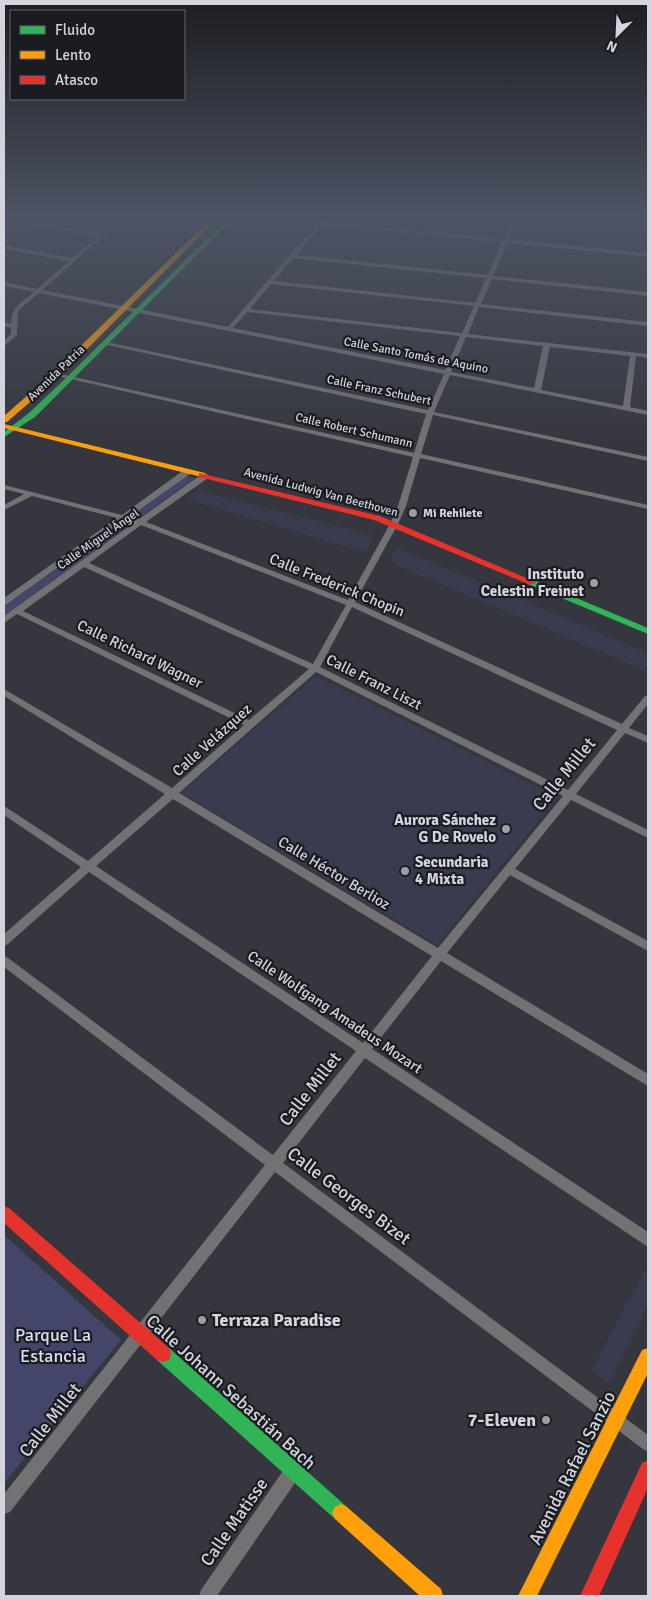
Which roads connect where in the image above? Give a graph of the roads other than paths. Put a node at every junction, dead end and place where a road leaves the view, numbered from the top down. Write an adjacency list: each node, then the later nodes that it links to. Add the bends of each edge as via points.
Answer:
1 (34, 294): 14 (street, via 15,313)
2 (56, 294): 9 (street, Calle Santo Tomás de Aquino)
3 (138, 294): 9 (main road, Avenida Patria)
4 (156, 294): 11 (main road, Avenida Patria)
5 (260, 294): 10 (street)
6 (375, 294): 8 (street)
7 (482, 294): 8 (street, Calle Velázquez)
8 (477, 305): 13 (street); 16 (street, Calle Velázquez)
9 (124, 308): 11 (street, Calle Santo Tomás de Aquino); 23 (main road, Avenida Patria)
10 (246, 310): 15 (street); 16 (street)
11 (139, 311): 15 (street, Calle Santo Tomás de Aquino); 18 (main road, Avenida Patria)
12 (4, 324): 14 (street)
13 (648, 324)
14 (16, 327): 17 (street, via 14,335)
15 (229, 329): 22 (street, Calle Santo Tomás de Aquino)
16 (463, 335): 19 (street); 22 (street, Calle Velázquez)
17 (4, 344)
18 (106, 344): 24 (main road, Avenida Patria); 27 (street, Calle Franz Schubert)
19 (547, 344): 20 (street); 25 (street)
20 (633, 354): 21 (street); 26 (street)
21 (648, 356)
22 (447, 372): 25 (street, Calle Santo Tomás de Aquino); 27 (street, Calle Velázquez)
23 (56, 375): 24 (street, Calle Robert Schumann); 29 (main road, Avenida Patria)
24 (71, 378): 30 (main road, Avenida Patria, via 32,414); 31 (street, Calle Robert Schumann)
25 (537, 391): 26 (street, Calle Santo Tomás de Aquino)
26 (626, 409): 28 (street, Calle Santo Tomás de Aquino)
27 (430, 412): 31 (street, Calle Velázquez); 32 (street, Calle Franz Schubert)
28 (648, 413)
29 (4, 420)
30 (7, 430): 33 (main road, Avenida Ludwig Van Beethoven)
31 (417, 456): 37 (street, Calle Robert Schumann); 41 (street, Calle Velázquez)
32 (648, 459)
33 (187, 472): 34 (main road, Avenida Ludwig Van Beethoven); 39 (street, Calle Miguel Ángel)
34 (205, 476): 40 (street, Calle Miguel Ángel); 41 (main road, Avenida Ludwig Van Beethoven)
35 (4, 487): 36 (street, Calle Frederick Chopin)
36 (32, 494): 38 (street); 39 (street, Calle Frederick Chopin)
37 (648, 507)
38 (4, 508)
39 (123, 517): 40 (street, Calle Frederick Chopin); 43 (street, Calle Miguel Ángel)
40 (140, 522): 42 (street, Calle Miguel Ángel); 44 (street, Calle Frederick Chopin)
41 (394, 524): 44 (street, Calle Velázquez); 47 (main road, Avenida Ludwig Van Beethoven)
42 (82, 564): 45 (street, Calle Miguel Ángel); 48 (street, Calle Franz Liszt)
43 (4, 602)
44 (352, 604): 48 (street, Calle Velázquez); 52 (street, Calle Frederick Chopin)
45 (17, 611): 46 (street, Calle Miguel Ángel); 51 (street, Calle Richard Wagner)
46 (4, 620)
47 (648, 631)
48 (315, 668): 51 (street, Calle Velázquez); 55 (street, Calle Franz Liszt)
49 (4, 692): 54 (street, Calle Héctor Berlioz)
50 (648, 698): 52 (street, Calle Millet)
51 (251, 725): 54 (street, Calle Velázquez)
52 (624, 729): 53 (street, Calle Frederick Chopin); 55 (street, Calle Millet)
53 (648, 740)
54 (174, 793): 58 (street, Calle Velázquez); 62 (street, Calle Héctor Berlioz)
55 (570, 795): 57 (street, Calle Franz Liszt); 59 (street, Calle Millet)
56 (4, 810): 58 (street, Calle Wolfgang Amadeus Mozart)
57 (648, 834)
58 (89, 867): 60 (street, Calle Velázquez); 64 (street, Calle Wolfgang Amadeus Mozart)
59 (509, 870): 61 (street); 62 (street, Calle Millet)
60 (4, 940)
61 (648, 946)
62 (439, 955): 64 (street, Calle Millet); 65 (street, Calle Héctor Berlioz)
63 (4, 961): 66 (street, Calle Georges Bizet)
64 (363, 1050): 66 (street, Calle Millet); 68 (street, Calle Wolfgang Amadeus Mozart)
65 (648, 1080)
66 (274, 1163): 69 (street, Calle Millet); 71 (street, Calle Georges Bizet)
67 (4, 1213): 69 (main road, Calle Johann Sebastián Bach)
68 (648, 1240)
69 (140, 1335): 74 (main road, Calle Johann Sebastián Bach); 75 (street, Calle Millet)
70 (648, 1356): 71 (main road, Avenida Rafael Sanzio)
71 (616, 1420): 72 (street, Calle Georges Bizet); 78 (main road, Avenida Rafael Sanzio)
72 (648, 1444)
73 (648, 1469): 79 (main road)
74 (293, 1471): 76 (street, Calle Matisse); 77 (main road, Calle Johann Sebastián Bach)
75 (4, 1506)
76 (207, 1596)
77 (434, 1596)
78 (527, 1596)
79 (589, 1596)

